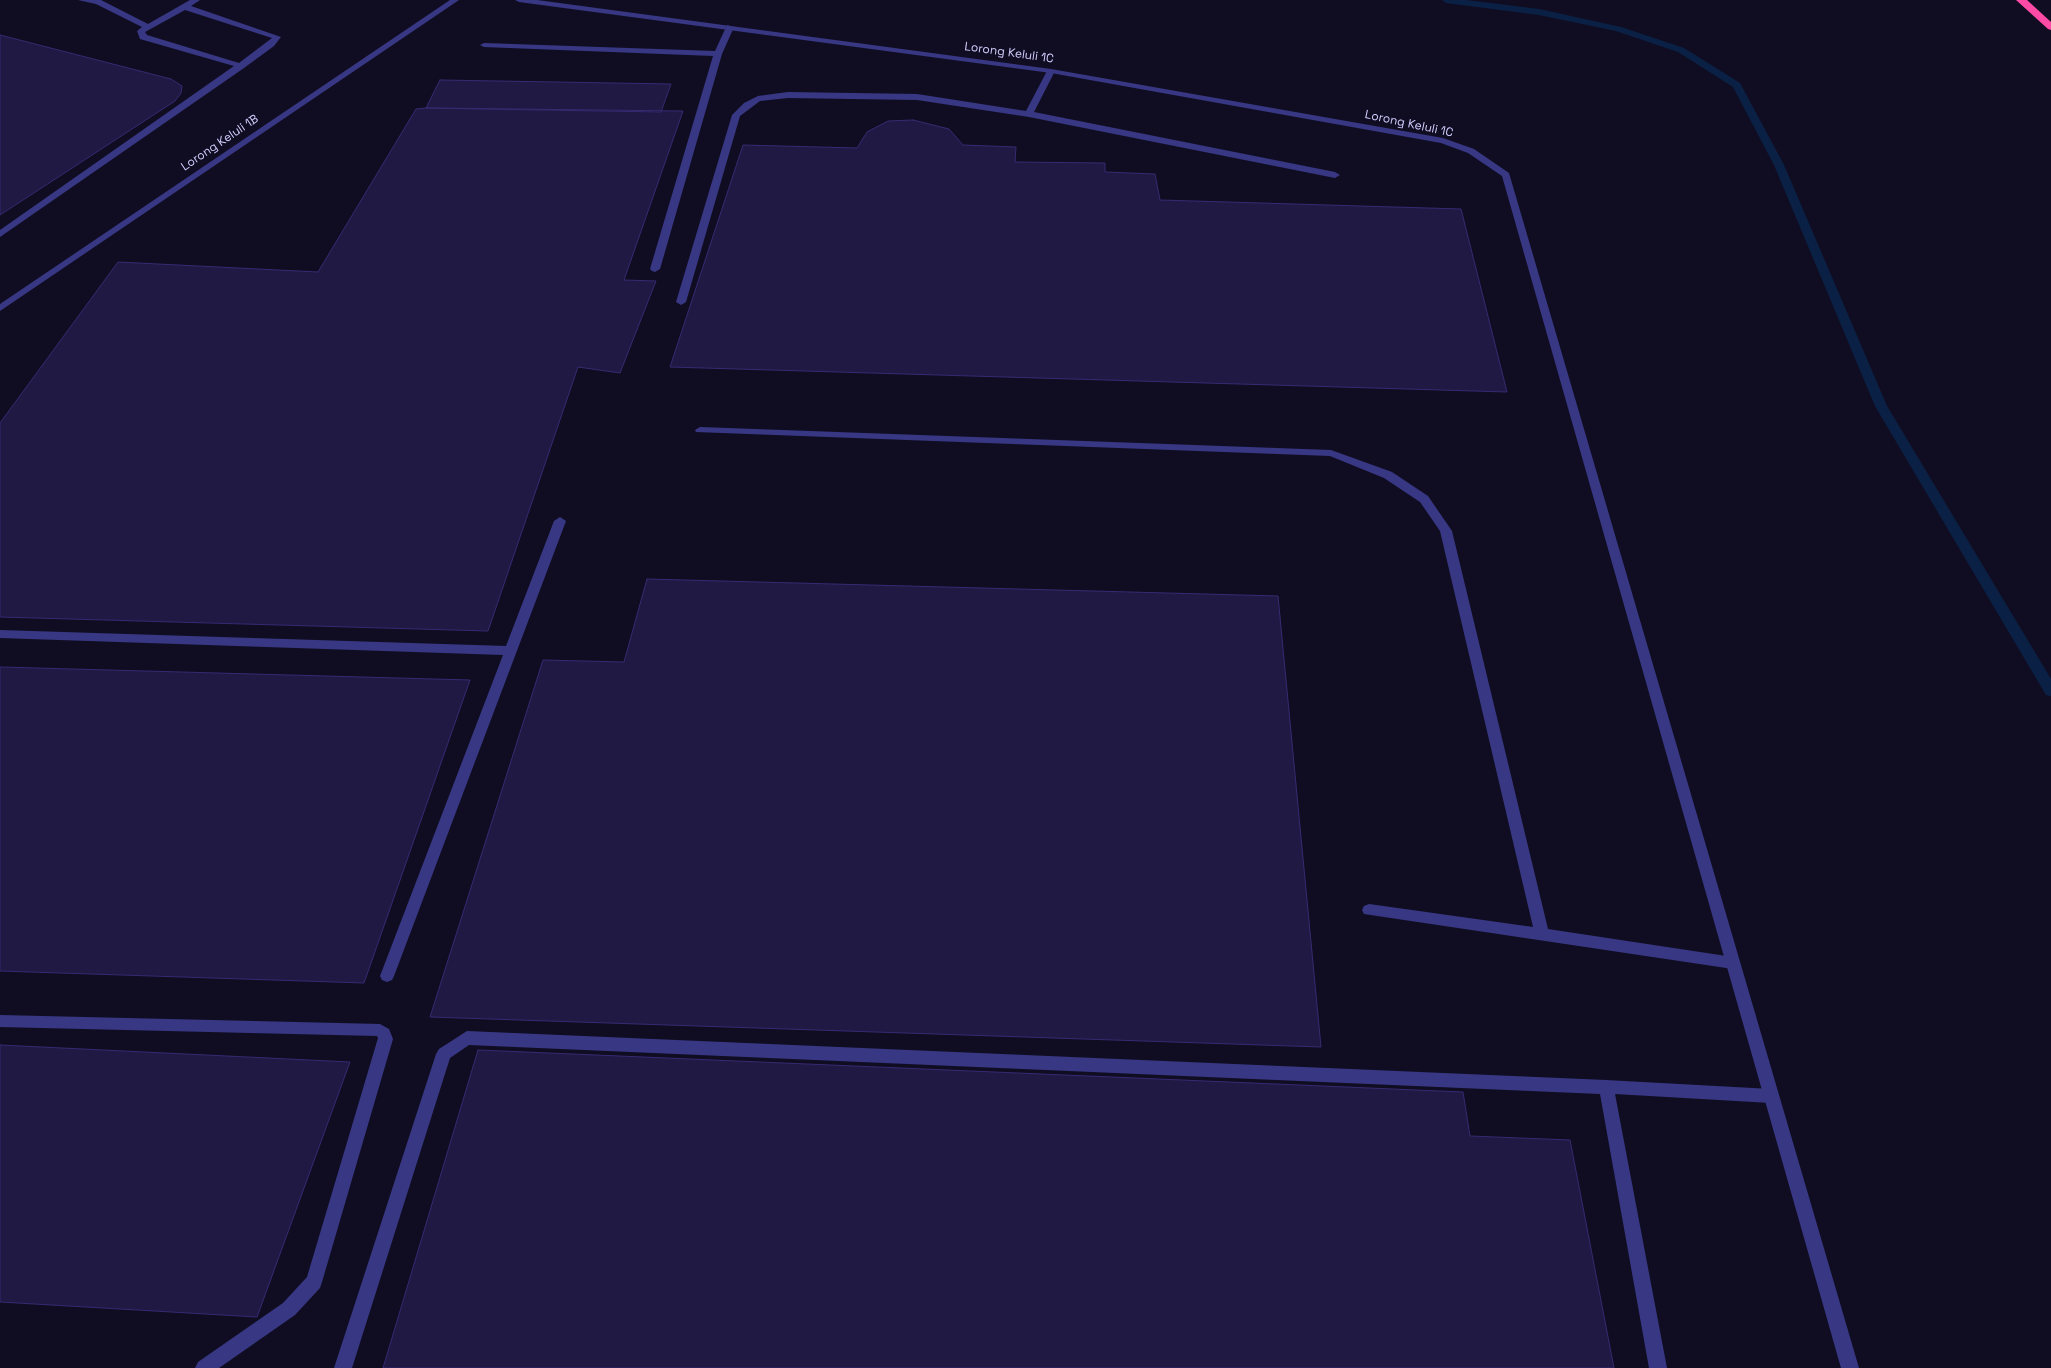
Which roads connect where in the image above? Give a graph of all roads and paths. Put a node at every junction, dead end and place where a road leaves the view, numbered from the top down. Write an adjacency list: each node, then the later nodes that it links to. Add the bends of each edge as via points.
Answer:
1 (82, 0): 6 (street)
2 (196, 0): 7 (street)
3 (454, 0): 20 (street, Lorong Keluli 1B)
4 (519, 0): 9 (street, Lorong Keluli 1C)
5 (2021, 0): 10 (highway)
6 (99, 1): 8 (street)
7 (185, 7): 8 (street); 13 (street, via 277,36 272,44)
8 (149, 26): 13 (street, via 141,31 143,37)
9 (730, 27): 12 (street); 14 (street, Lorong Keluli 1C)
10 (2051, 27)
11 (484, 45): 12 (street)
12 (718, 54): 18 (street)
13 (241, 66): 17 (street)
14 (1051, 71): 15 (street); 27 (street, Lorong Keluli 1C, via 1442,141 1471,151 1506,176)
15 (1029, 114): 16 (street); 19 (street, via 917,97 788,95 758,98 736,115)
16 (1335, 175)
17 (0, 234)
18 (655, 269)
19 (681, 302)
20 (0, 308)
21 (700, 430): 26 (street, via 1331,453 1388,475 1424,499 1446,531)
22 (560, 521): 24 (street)
23 (0, 634): 24 (street)
24 (510, 651): 28 (street)
25 (1369, 910): 26 (street)
26 (1542, 934): 27 (street)
27 (1734, 963): 31 (street, Lorong Keluli 1C)
28 (387, 976)
29 (0, 1021): 32 (street, via 380,1030 384,1034 386,1039 314,1282 289,1309)
30 (1606, 1087): 31 (street); 33 (street, via 467,1038 444,1054); 34 (street)
31 (1772, 1096): 35 (street, Lorong Keluli 1C)
32 (204, 1368)
33 (343, 1368)
34 (1658, 1368)
35 (1850, 1368)

